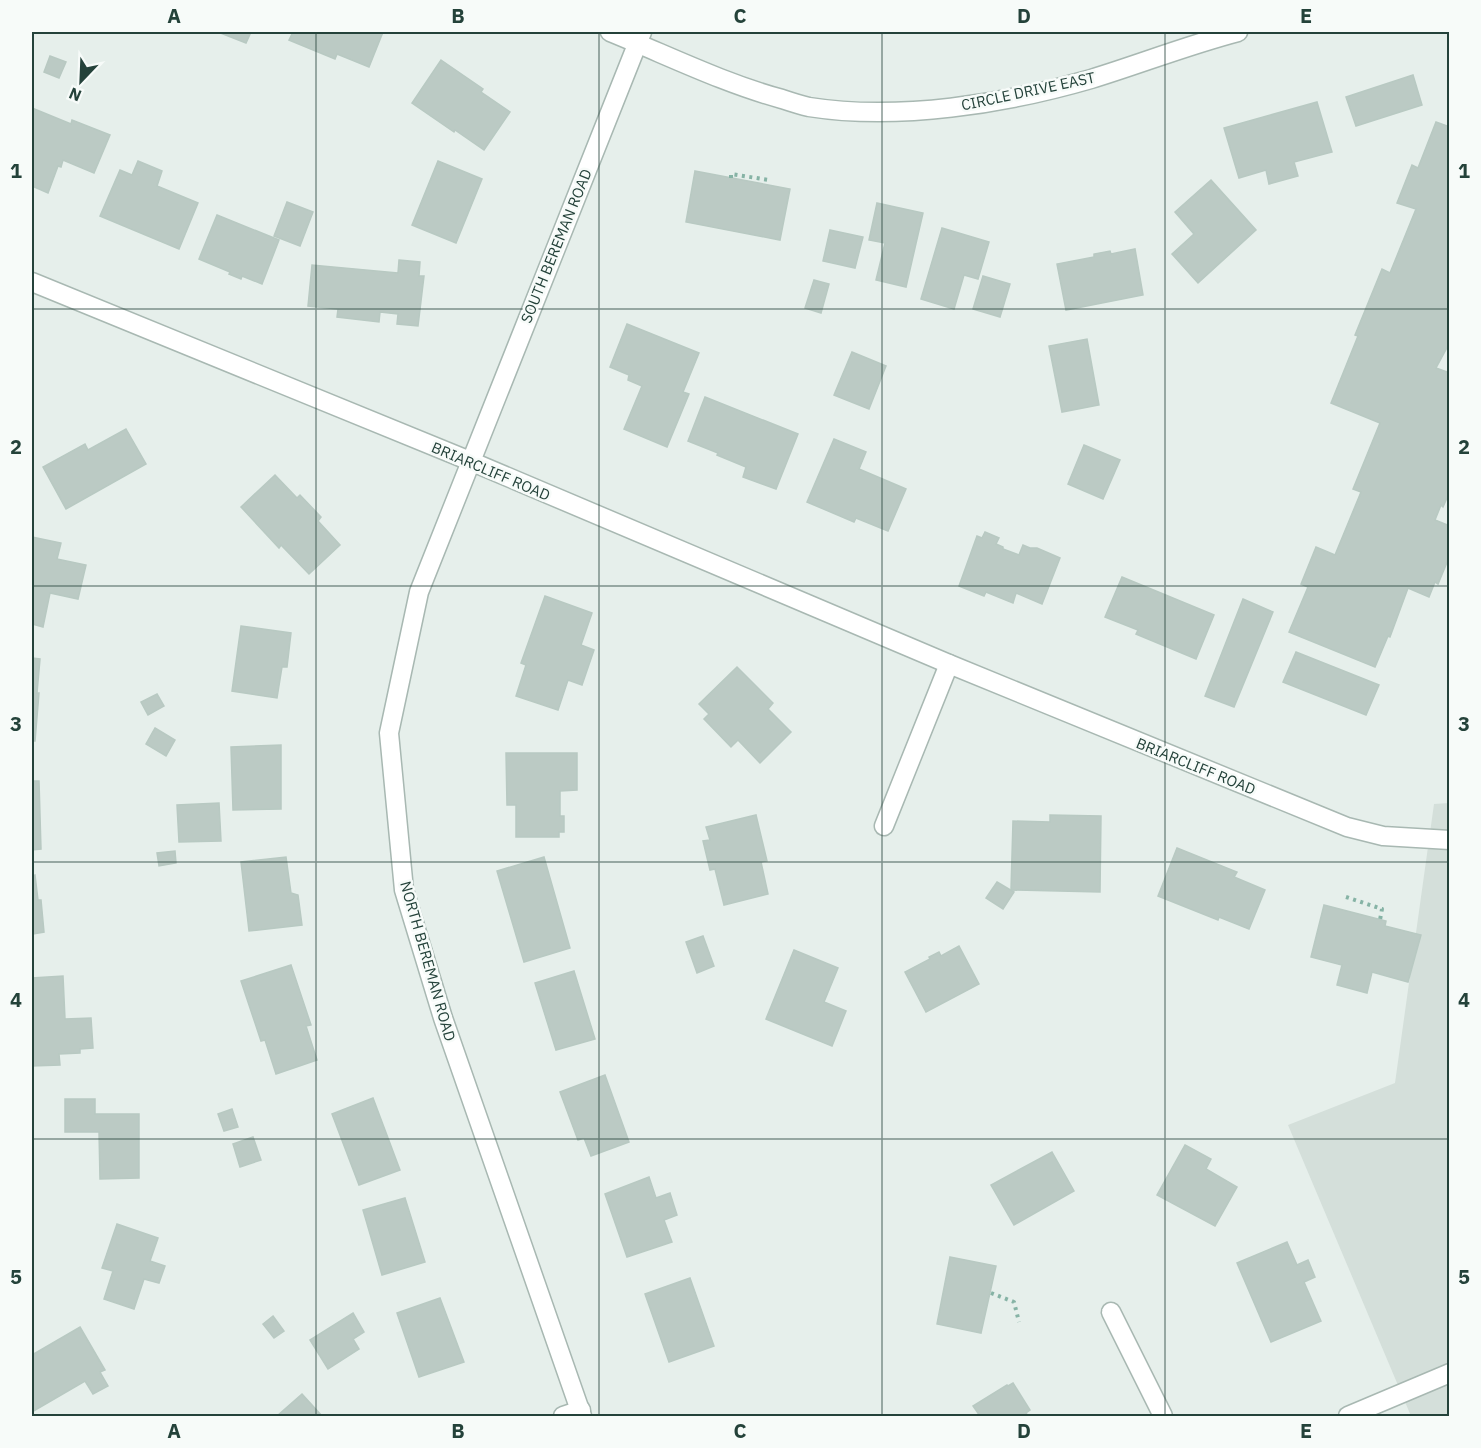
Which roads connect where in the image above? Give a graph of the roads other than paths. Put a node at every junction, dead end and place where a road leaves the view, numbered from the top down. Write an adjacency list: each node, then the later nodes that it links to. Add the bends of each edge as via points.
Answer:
1 (610, 32): 4 (street, CIRCLE DRIVE EAST)
2 (1238, 32): 3 (street, CIRCLE DRIVE EAST)
3 (1214, 35): 4 (street, CIRCLE DRIVE EAST, via 1090,79 995,100 920,110 867,111 808,106 750,91)
4 (640, 37): 6 (street, SOUTH BEREMAN ROAD)
5 (32, 282): 6 (street, BRIARCLIFF ROAD)
6 (470, 461): 7 (street, BRIARCLIFF ROAD); 12 (street, NORTH BEREMAN ROAD, via 418,592 389,733 404,890 443,1018)
7 (949, 664): 8 (street); 9 (street, BRIARCLIFF ROAD, via 1347,827 1383,836)
8 (884, 826)
9 (1449, 840)
10 (1112, 1312): 14 (street)
11 (1449, 1373): 15 (street)
12 (582, 1413): 13 (street)
13 (563, 1416)
14 (1162, 1416)
15 (1348, 1416)

